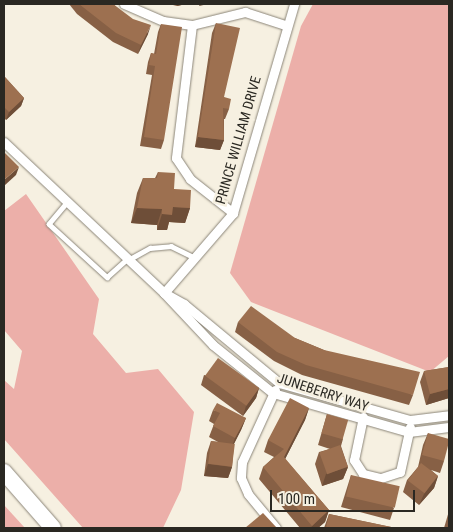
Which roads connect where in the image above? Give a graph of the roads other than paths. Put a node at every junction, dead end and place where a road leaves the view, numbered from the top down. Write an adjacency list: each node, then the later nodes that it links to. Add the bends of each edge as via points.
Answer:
1 (124, 4): 3 (street, via 163,21)
2 (294, 4): 4 (street, PRINCE WILLIAM DRIVE)
3 (192, 25): 4 (street, via 245,12); 7 (street, via 176,158 190,179)
4 (285, 25): 7 (street, PRINCE WILLIAM DRIVE)
5 (4, 142): 6 (street, JUNEBERRY WAY)
6 (66, 204): 9 (street, JUNEBERRY WAY); 9 (lane, via 48,224 108,277)
7 (233, 213): 8 (street, PRINCE WILLIAM DRIVE)
8 (194, 257): 9 (lane, via 171,246 150,248); 10 (street, PRINCE WILLIAM DRIVE)
9 (126, 260): 10 (street, JUNEBERRY WAY)
10 (164, 292): 11 (street, JUNEBERRY WAY, via 184,304); 12 (street, JUNEBERRY WAY)
11 (220, 337): 12 (street); 13 (street, JUNEBERRY WAY)
12 (213, 345): 14 (street, JUNEBERRY WAY)
13 (279, 383): 14 (street); 15 (street, JUNEBERRY WAY)
14 (273, 393): 17 (street, JUNEBERRY WAY); 23 (street, via 242,462 241,478 248,494)
15 (364, 409): 17 (street); 18 (street, JUNEBERRY WAY)
16 (449, 415): 18 (street, JUNEBERRY WAY)
17 (362, 420): 20 (street, JUNEBERRY WAY); 20 (street, via 354,460 363,474 381,478 400,472)
18 (410, 420): 20 (street)
19 (449, 427): 20 (street, JUNEBERRY WAY)
20 (409, 432)
21 (4, 472): 22 (highway)
22 (53, 528)
23 (276, 528)

